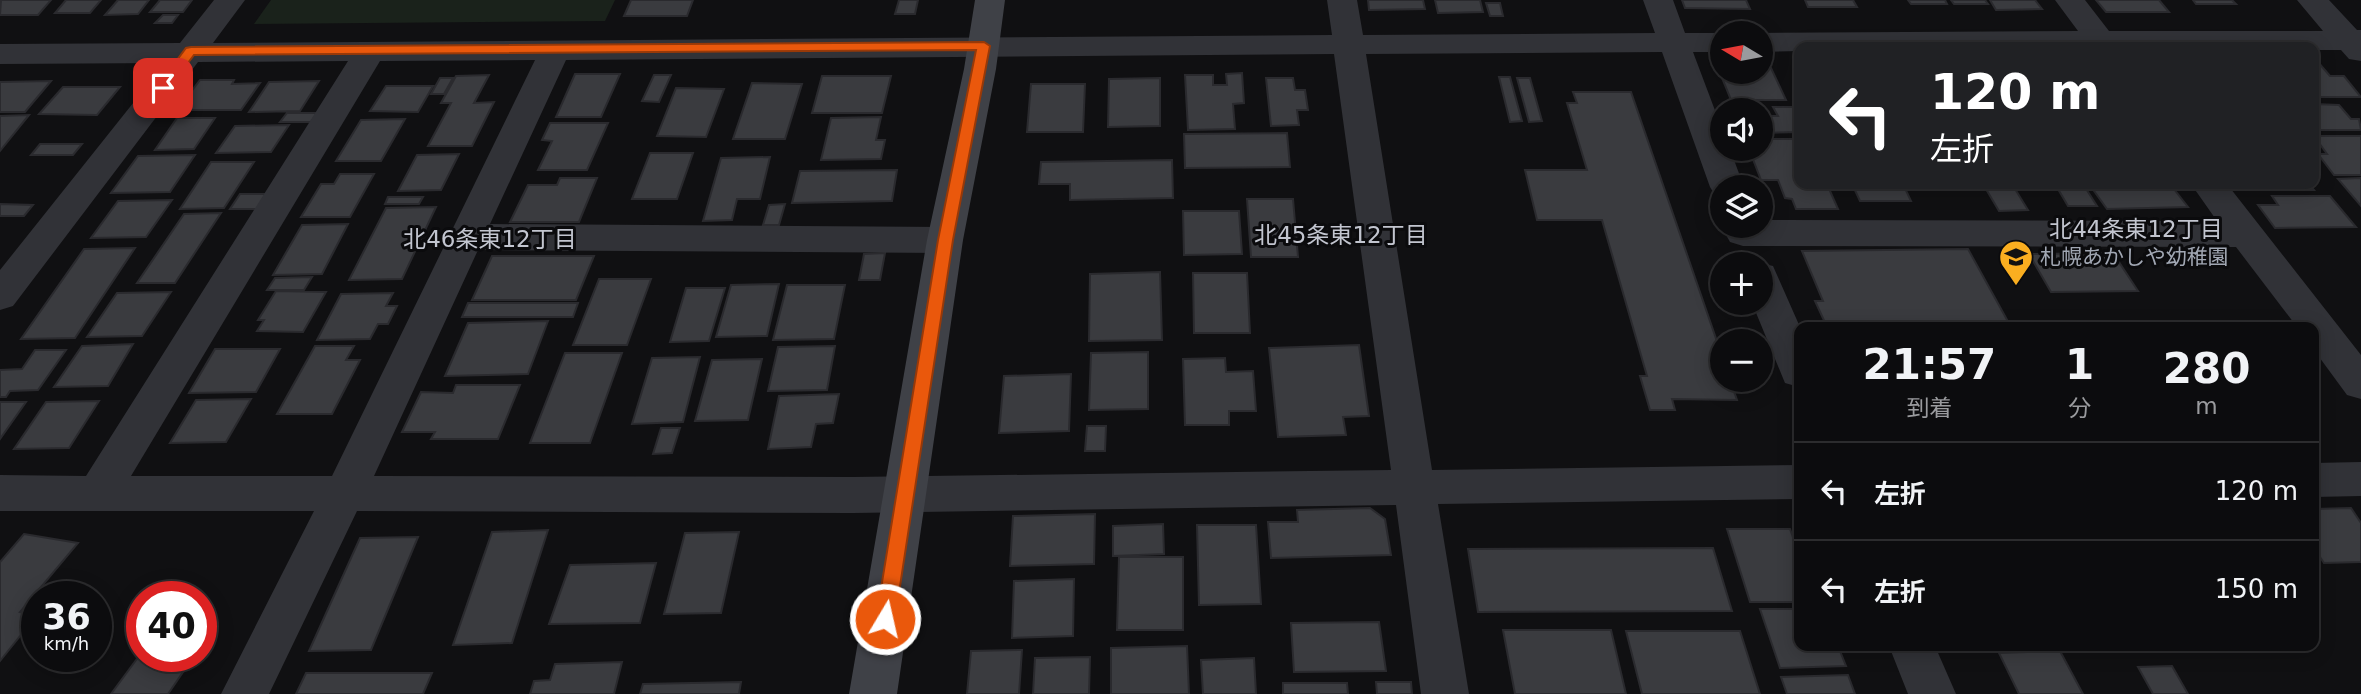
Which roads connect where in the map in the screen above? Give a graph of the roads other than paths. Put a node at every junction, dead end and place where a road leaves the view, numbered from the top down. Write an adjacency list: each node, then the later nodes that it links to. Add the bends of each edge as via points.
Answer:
1 (230, 0): 17 (street)
2 (990, 0): 14 (street)
3 (1342, 0): 15 (street)
4 (1658, 0): 7 (street)
5 (2070, 0): 11 (street)
6 (2312, 0): 13 (street)
7 (1674, 42): 8 (street); 15 (street); 20 (street)
8 (1710, 42)
9 (1773, 42): 10 (street)
10 (1794, 42)
11 (2101, 42)
12 (2319, 44): 13 (street)
13 (2357, 44)
14 (984, 46): 15 (street); 16 (street); 24 (street)
15 (1349, 46): 35 (street)
16 (555, 50): 18 (street); 23 (street)
17 (191, 51): 18 (street); 19 (street); 26 (street)
18 (370, 51): 38 (street)
19 (0, 54)
20 (1723, 175)
21 (2212, 189): 22 (street)
22 (2247, 234): 25 (street); 28 (street)
23 (467, 236): 24 (street); 36 (street)
24 (945, 240): 39 (street)
25 (1747, 241)
26 (0, 296)
27 (1773, 308): 30 (street)
28 (2314, 322)
29 (2319, 329): 31 (street)
30 (1794, 360)
31 (2361, 384)
32 (2361, 479): 33 (street)
33 (2319, 480)
34 (1794, 482): 35 (street)
35 (1416, 487): 39 (street); 43 (street)
36 (345, 492): 38 (street); 39 (street); 41 (street)
37 (0, 493): 38 (street)
38 (98, 493)
39 (906, 494): 42 (street)
40 (1914, 651): 44 (street)
41 (245, 694)
42 (873, 694)
43 (1445, 694)
44 (1932, 694)

